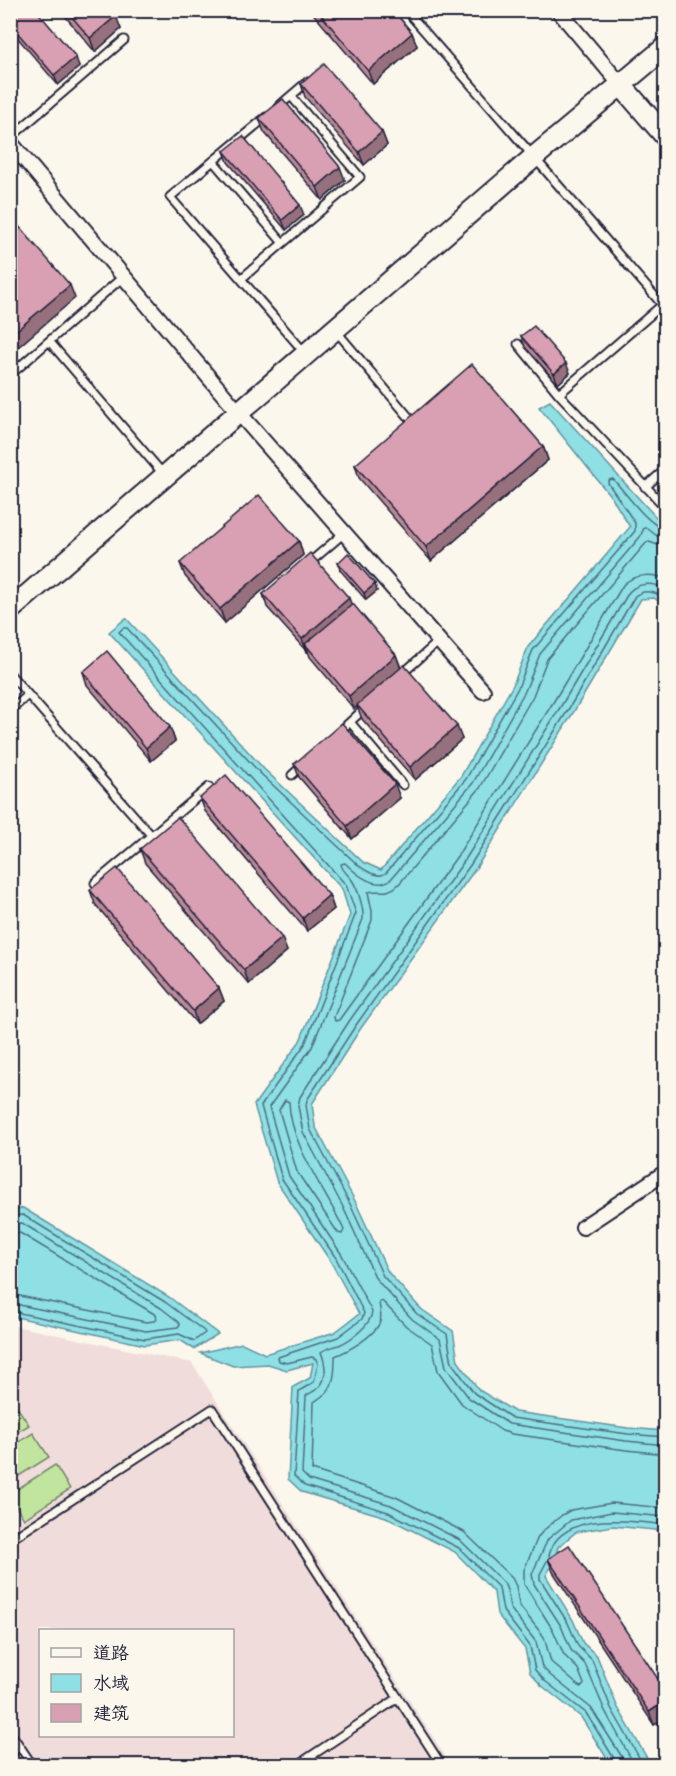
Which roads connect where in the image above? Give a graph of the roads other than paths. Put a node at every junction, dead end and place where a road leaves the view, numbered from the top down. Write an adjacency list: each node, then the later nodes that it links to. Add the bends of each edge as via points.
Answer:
1 (406, 10): 10 (lane)
2 (558, 10): 6 (street)
3 (124, 40): 9 (lane)
4 (666, 47): 6 (street)
5 (309, 80): 7 (lane)
6 (621, 85): 8 (street); 10 (street)
7 (291, 96): 11 (lane); 12 (lane, via 360,177)
8 (666, 137)
9 (10, 140): 13 (street)
10 (533, 158): 15 (lane); 16 (street)
11 (213, 161): 12 (lane); 14 (lane, via 170,197)
12 (283, 243): 14 (lane)
13 (124, 276): 17 (lane); 22 (street)
14 (241, 279): 19 (lane)
15 (664, 307): 21 (lane)
16 (335, 330): 19 (street); 23 (lane)
17 (49, 341): 20 (lane); 25 (lane)
18 (518, 344): 21 (lane)
19 (306, 354): 22 (street)
20 (10, 375)
21 (559, 394): 26 (lane)
22 (239, 413): 25 (street); 28 (street)
23 (413, 422)
24 (666, 469): 26 (lane)
25 (165, 476): 30 (street)
26 (645, 487): 27 (lane)
27 (666, 508)
28 (344, 533): 29 (lane); 31 (street)
29 (299, 572)
30 (10, 610)
31 (439, 641): 33 (lane); 34 (street)
32 (10, 674): 35 (lane)
33 (398, 678)
34 (483, 691)
35 (28, 695): 37 (lane); 44 (lane)
36 (374, 700): 38 (lane)
37 (10, 711)
38 (350, 722): 39 (lane); 42 (lane)
39 (333, 737)
40 (308, 760): 41 (lane)
41 (292, 775)
42 (403, 785)
43 (208, 786): 44 (lane)
44 (151, 836): 45 (lane)
45 (95, 882)
46 (666, 1172): 47 (street)
47 (583, 1227)
48 (10, 1540): 49 (lane, via 212,1409)
49 (398, 1698): 54 (lane); 55 (lane)
50 (10, 1732): 51 (lane)
51 (20, 1747): 52 (lane); 53 (lane)
52 (10, 1753)
53 (33, 1766)
54 (296, 1766)
55 (442, 1766)

